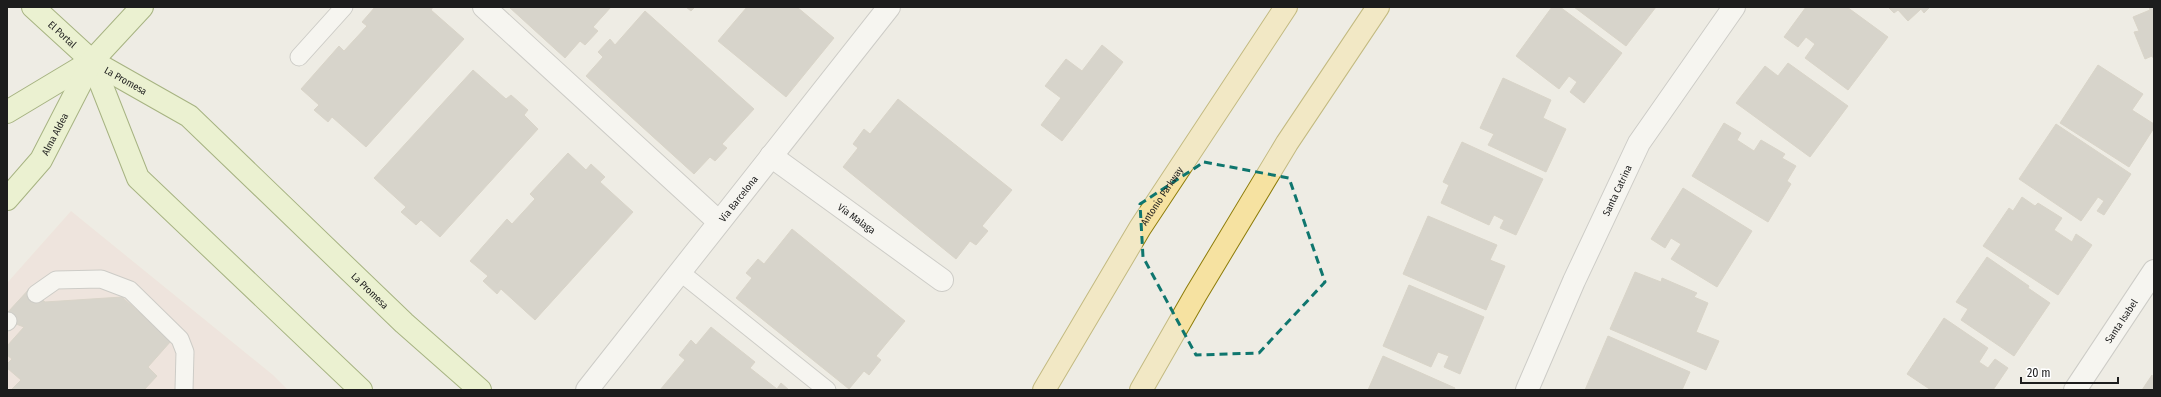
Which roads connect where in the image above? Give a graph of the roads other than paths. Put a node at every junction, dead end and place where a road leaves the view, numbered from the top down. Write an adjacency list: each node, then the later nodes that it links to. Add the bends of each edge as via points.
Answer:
1 (33, 7): 10 (main road, El Portal)
2 (142, 7): 10 (main road, Alma Aldea)
3 (344, 7): 9 (lane)
4 (484, 7): 14 (street)
5 (889, 7): 12 (street, Via Barcelona)
6 (1286, 7): 24 (main road, Antonio Parkway, via 1140,228)
7 (1378, 7): 25 (main road, via 1287,143)
8 (1734, 7): 26 (street, Santa Catrina, via 1639,143 1574,281)
9 (299, 57)
10 (92, 61): 11 (main road, Alma Aldea); 13 (main road, Alma Aldea, via 41,160); 20 (main road, La Promesa, via 138,178); 21 (main road, La Promesa, via 189,116 404,324)
11 (7, 112)
12 (771, 156): 14 (street, Via Barcelona); 17 (street, Via Malaga)
13 (7, 199)
14 (719, 222): 16 (street, Via Barcelona)
15 (2154, 271): 27 (street, Santa Isabel)
16 (680, 272): 22 (street, Via Barcelona); 23 (lane)
17 (942, 280)
18 (36, 294): 19 (lane, via 56,280 101,279 130,290 180,339 185,352)
19 (184, 390)
20 (361, 390)
21 (480, 390)
22 (587, 390)
23 (827, 390)
24 (1044, 390)
25 (1141, 390)
26 (1527, 390)
27 (2075, 390)

